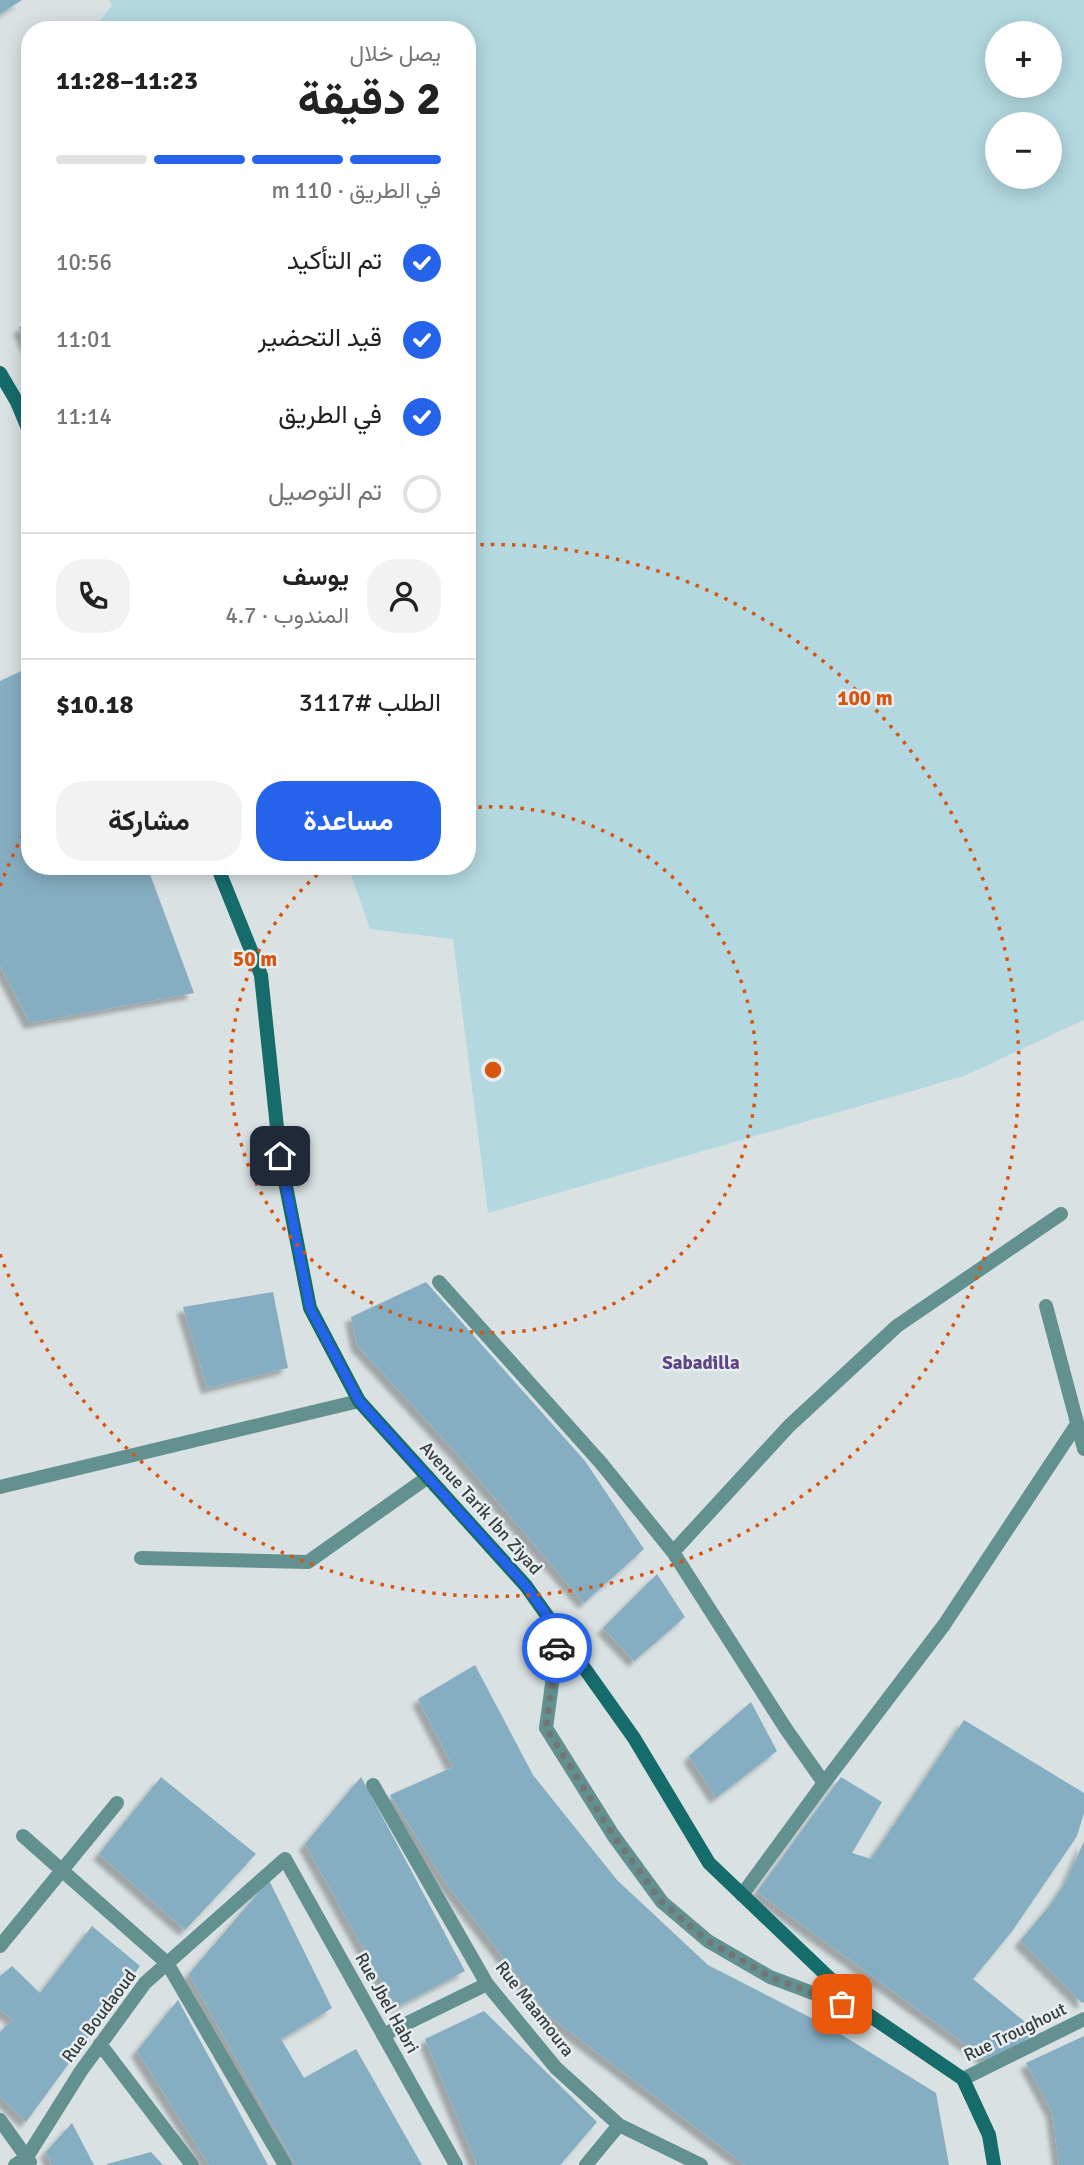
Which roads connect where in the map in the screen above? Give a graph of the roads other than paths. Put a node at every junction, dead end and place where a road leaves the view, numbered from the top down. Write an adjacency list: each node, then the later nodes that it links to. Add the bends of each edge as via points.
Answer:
1 (0, 373): 2 (street)
2 (21, 412)
3 (221, 875): 7 (street, Avenue Tarik Ibn Ziyad, via 261,975 280,1156 310,1308)
4 (1061, 1214): 12 (street, via 897,1326 789,1426)
5 (439, 1282): 12 (street, via 601,1463)
6 (1046, 1306): 8 (street)
7 (359, 1401): 10 (street, Avenue Tarik Ibn Ziyad); 11 (street)
8 (1077, 1424): 9 (street); 15 (street, via 944,1625)
9 (1084, 1449)
10 (428, 1477): 13 (street, via 308,1562); 14 (street, Avenue Tarik Ibn Ziyad, via 526,1586)
11 (0, 1487)
12 (673, 1552): 15 (street)
13 (141, 1558)
14 (559, 1633): 21 (street, Avenue Tarik Ibn Ziyad, via 634,1738 709,1863); 25 (street, via 546,1728 613,1835 662,1902 708,1941 770,1977)
15 (824, 1783): 21 (street)
16 (373, 1785): 24 (street, Rue Maamoura)
17 (117, 1803): 20 (street)
18 (23, 1836): 20 (street)
19 (285, 1859): 23 (street, Rue Boudaoud); 27 (street, Rue Jbel Habri)
20 (62, 1870): 22 (street); 23 (street)
21 (742, 1895): 25 (street, Avenue Tarik Ibn Ziyad)
22 (0, 1946)
23 (167, 1963): 28 (street, Rue Boudaoud, via 145,1983); 34 (street)
24 (487, 1984): 27 (street); 31 (street, Rue Maamoura, via 556,2068)
25 (866, 2013): 29 (street, Avenue Tarik Ibn Ziyad)
26 (1084, 2019): 29 (street, Rue Troughout)
27 (383, 2035): 35 (street, Rue Jbel Habri)
28 (100, 2045): 32 (street, Rue Boudaoud); 33 (street)
29 (963, 2079): 38 (street, via 989,2135)
30 (0, 2120): 32 (street)
31 (619, 2124): 36 (street); 37 (street, Rue Maamoura)
32 (25, 2162)
33 (192, 2165)
34 (285, 2165)
35 (456, 2165)
36 (586, 2165)
37 (701, 2165)
38 (994, 2165)

